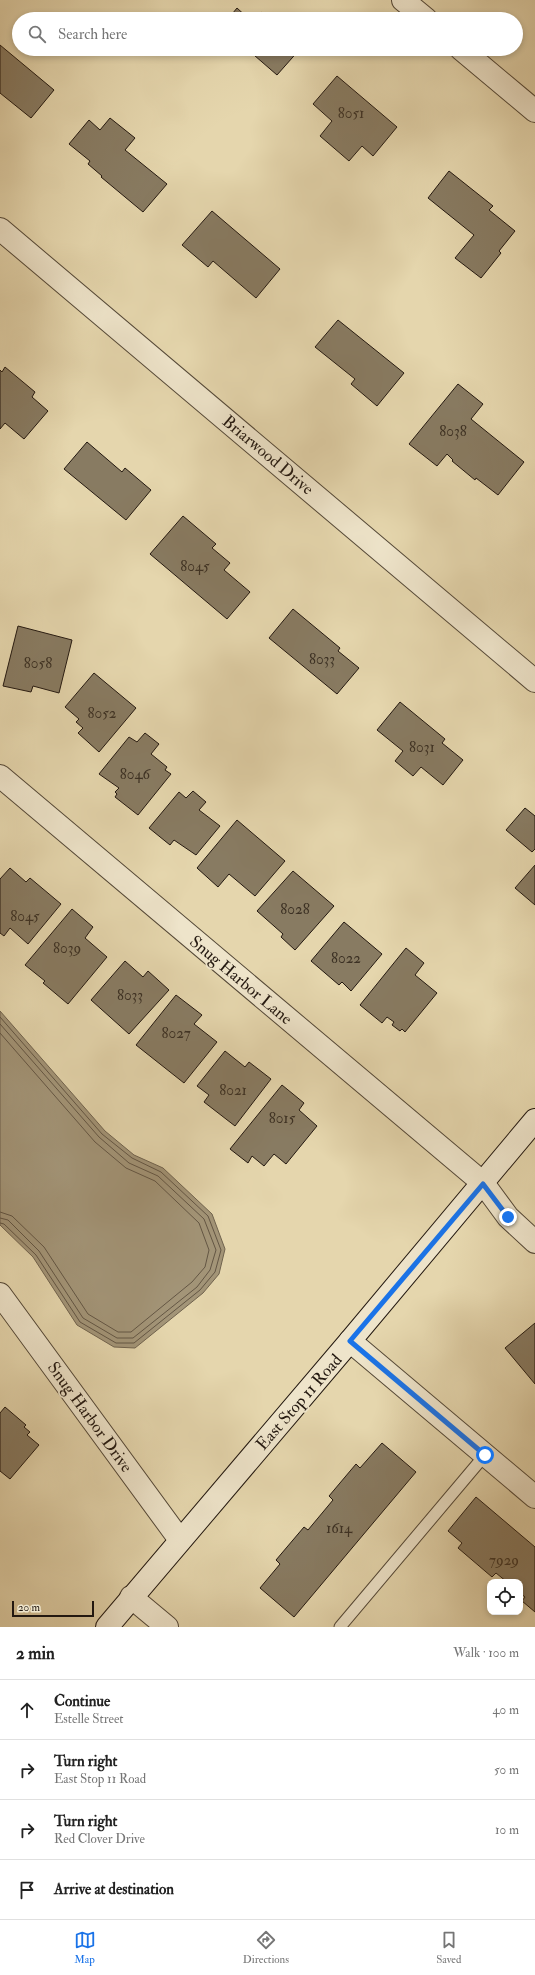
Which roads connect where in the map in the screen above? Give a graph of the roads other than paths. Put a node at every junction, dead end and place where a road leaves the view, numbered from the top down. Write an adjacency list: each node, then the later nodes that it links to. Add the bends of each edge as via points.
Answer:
1 (403, 0): 2 (street)
2 (418, 12)
3 (469, 56): 4 (street)
4 (535, 111)
5 (0, 229): 6 (street, Briarwood Drive)
6 (535, 681)
7 (0, 776): 9 (street, Snug Harbor Lane)
8 (535, 1120): 9 (street, East Stop 11 Road)
9 (483, 1184): 10 (street, Snug Harbor Lane, via 508,1217); 12 (street, East Stop 11 Road)
10 (535, 1242)
11 (0, 1294): 15 (street, Snug Harbor Drive)
12 (350, 1341): 13 (street); 15 (street, East Stop 11 Road)
13 (485, 1455): 14 (street); 19 (lane)
14 (535, 1498)
15 (180, 1540): 16 (street, East Stop 11 Road)
16 (131, 1597): 17 (street, East Stop 11 Road); 18 (street)
17 (107, 1627)
18 (167, 1627)
19 (340, 1627)

